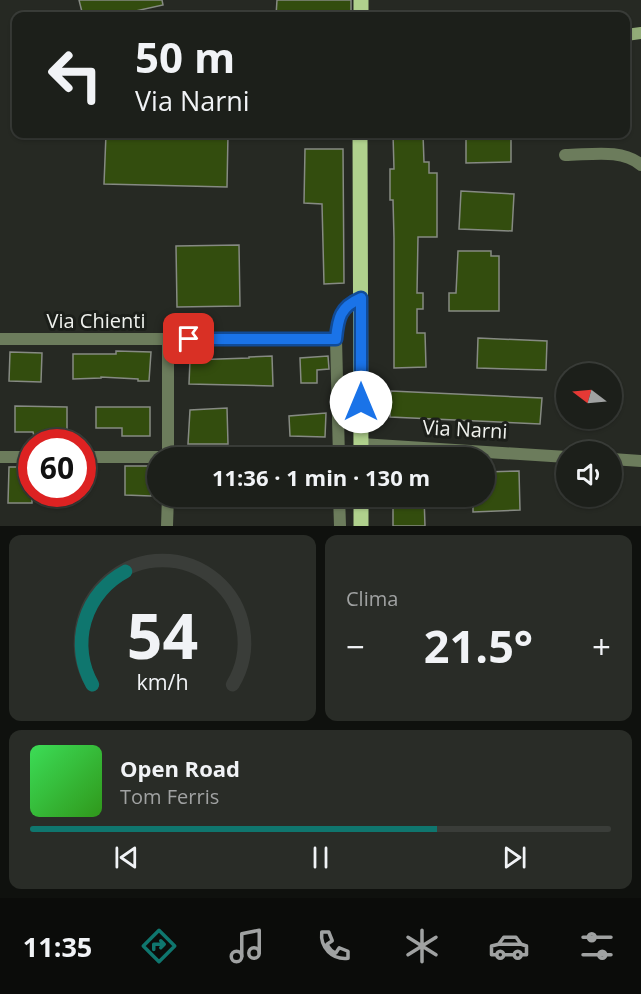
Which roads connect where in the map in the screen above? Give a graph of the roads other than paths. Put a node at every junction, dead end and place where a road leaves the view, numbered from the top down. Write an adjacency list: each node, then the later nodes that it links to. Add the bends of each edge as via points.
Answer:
1 (360, 138): 4 (main road, Via Narni)
2 (565, 155): 3 (street, via 614,154 628,156)
3 (641, 165)
4 (361, 298): 7 (street, via 348,303 338,320); 10 (main road, Via Narni)
5 (0, 339): 6 (street, Via Chienti)
6 (168, 339): 7 (street, Via Chienti); 8 (street)
7 (336, 339): 9 (street)
8 (168, 447)
9 (339, 447)
10 (361, 447)
11 (495, 455): 16 (street, Via Narni)
12 (0, 457): 13 (street)
13 (18, 457)
14 (96, 457): 15 (street)
15 (147, 457)
16 (556, 457)
17 (622, 460): 18 (street)
18 (641, 461)
19 (168, 507): 22 (street)
20 (339, 507): 23 (street)
21 (361, 507): 24 (main road)
22 (167, 526)
23 (340, 526)
24 (362, 526)

